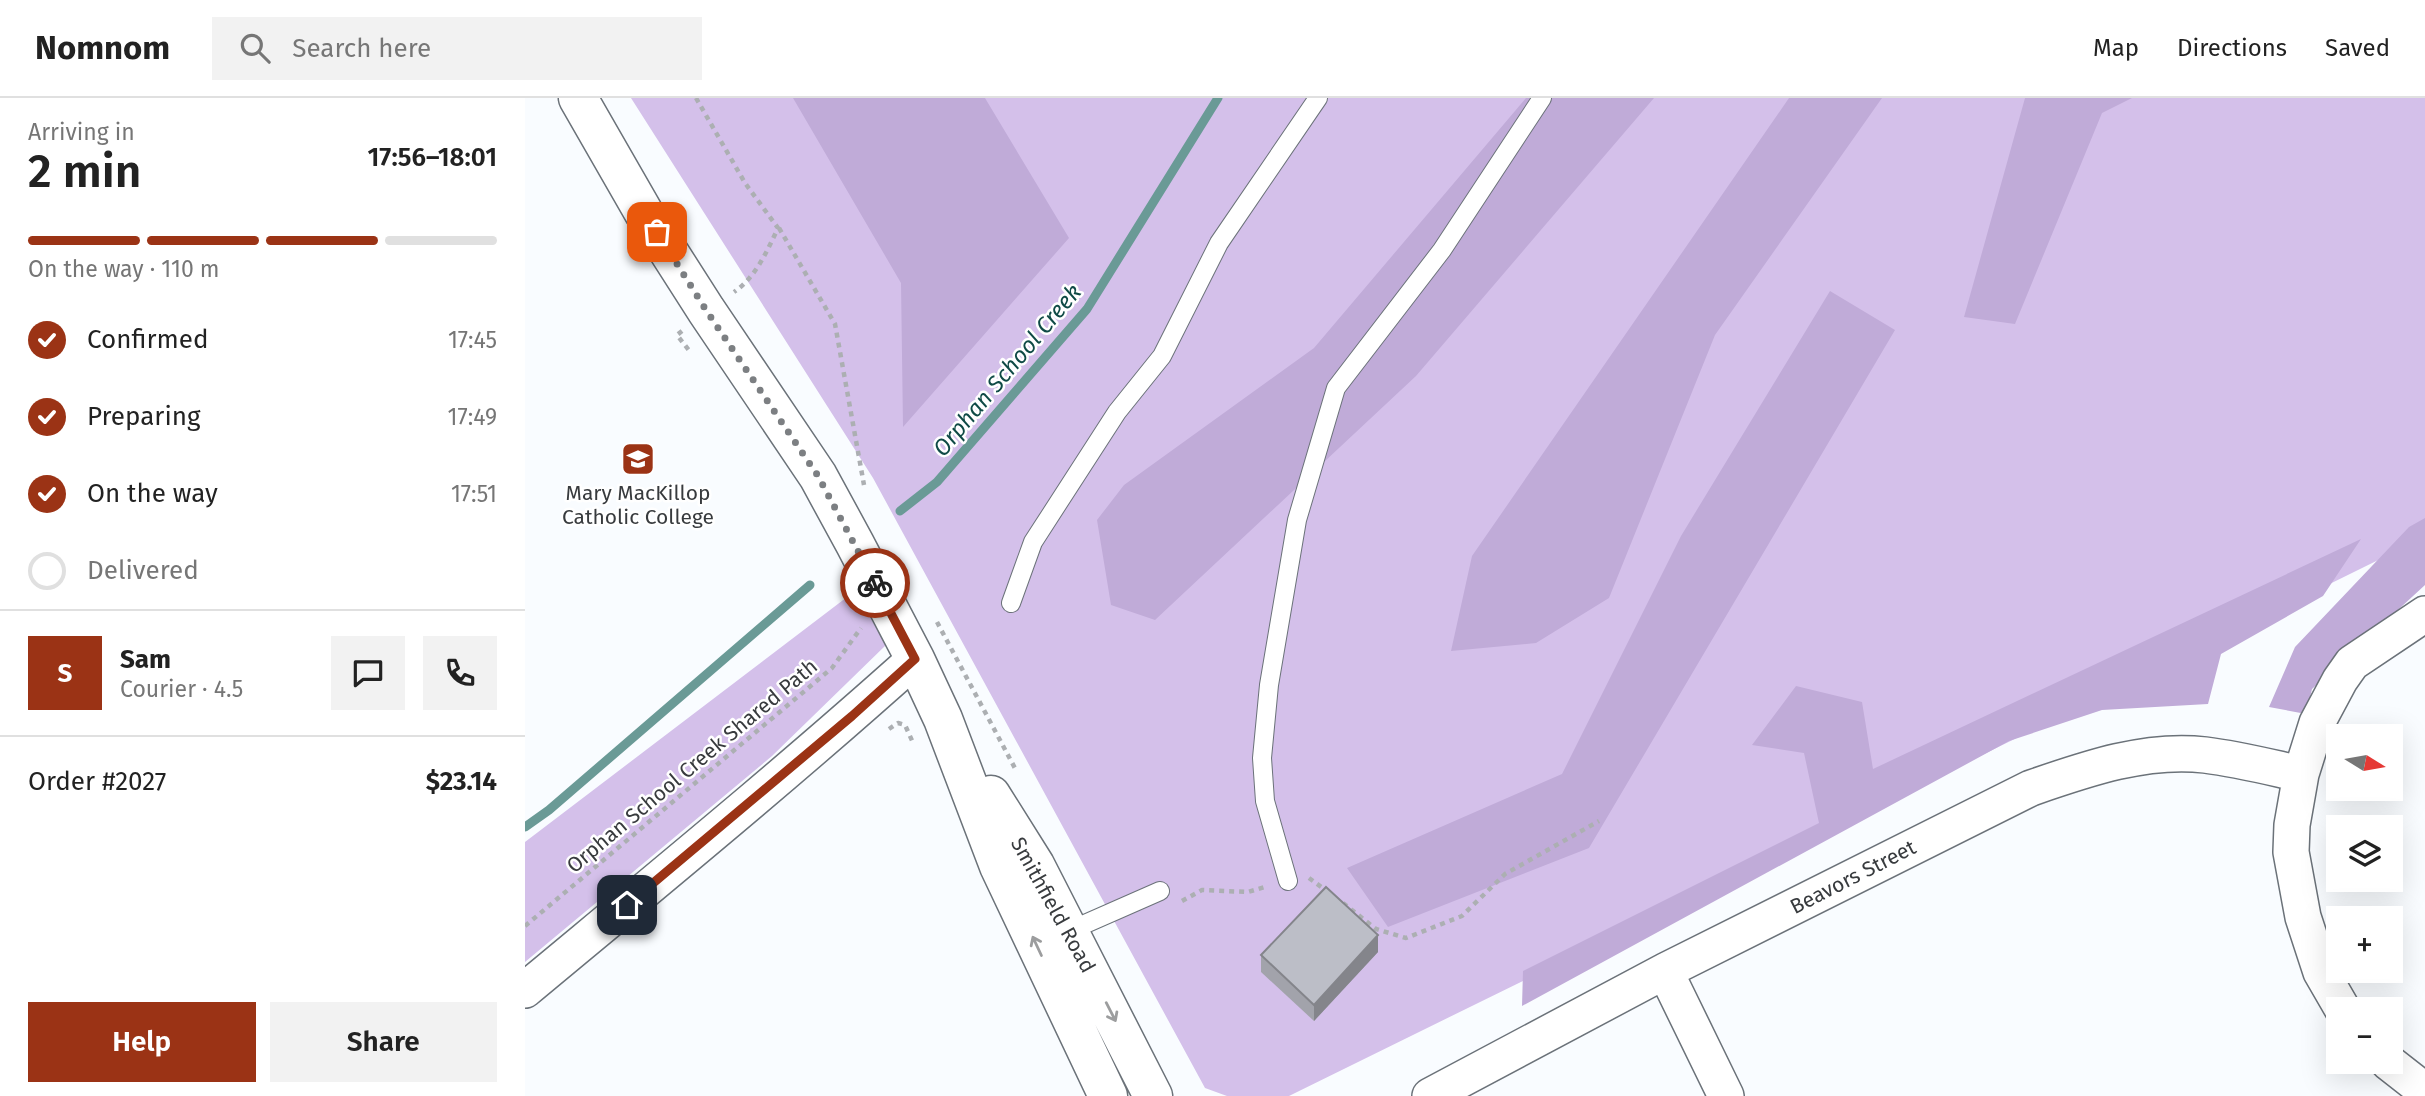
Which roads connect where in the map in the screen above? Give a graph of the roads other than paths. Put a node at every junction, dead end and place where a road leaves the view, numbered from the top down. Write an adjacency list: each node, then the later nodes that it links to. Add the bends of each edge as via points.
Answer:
1 (578, 98): 6 (main road, Smithfield Road, via 644,213 818,476)
2 (1318, 98): 4 (lane, via 1219,243 1162,356 1117,412 1033,542)
3 (1542, 98): 9 (lane, via 1442,250 1336,388 1297,520 1269,685 1262,758 1265,801)
4 (1011, 603)
5 (2425, 614): 8 (street, via 2352,663 2317,723)
6 (915, 659): 7 (main road, Smithfield Road); 13 (street)
7 (943, 719): 11 (main road, Smithfield Road, via 1035,865); 15 (main road, Smithfield Road, one-way to 7, via 999,866)
8 (2301, 775): 12 (street, Beavors Street, via 2245,761 2167,754 2085,770 2031,789); 14 (street, via 2291,852 2321,972)
9 (1288, 881)
10 (1160, 891): 11 (lane)
11 (1069, 931): 20 (main road, Smithfield Road, one-way to 20)
12 (1665, 971): 21 (street, Beavors Street); 22 (street)
13 (525, 990)
14 (2335, 997)
15 (1073, 1021): 18 (main road, Smithfield Road); 19 (main road)
16 (2403, 1074): 17 (street)
17 (2425, 1091)
18 (1108, 1096)
19 (1132, 1096)
20 (1153, 1096)
21 (1430, 1096)
22 (1727, 1096)

